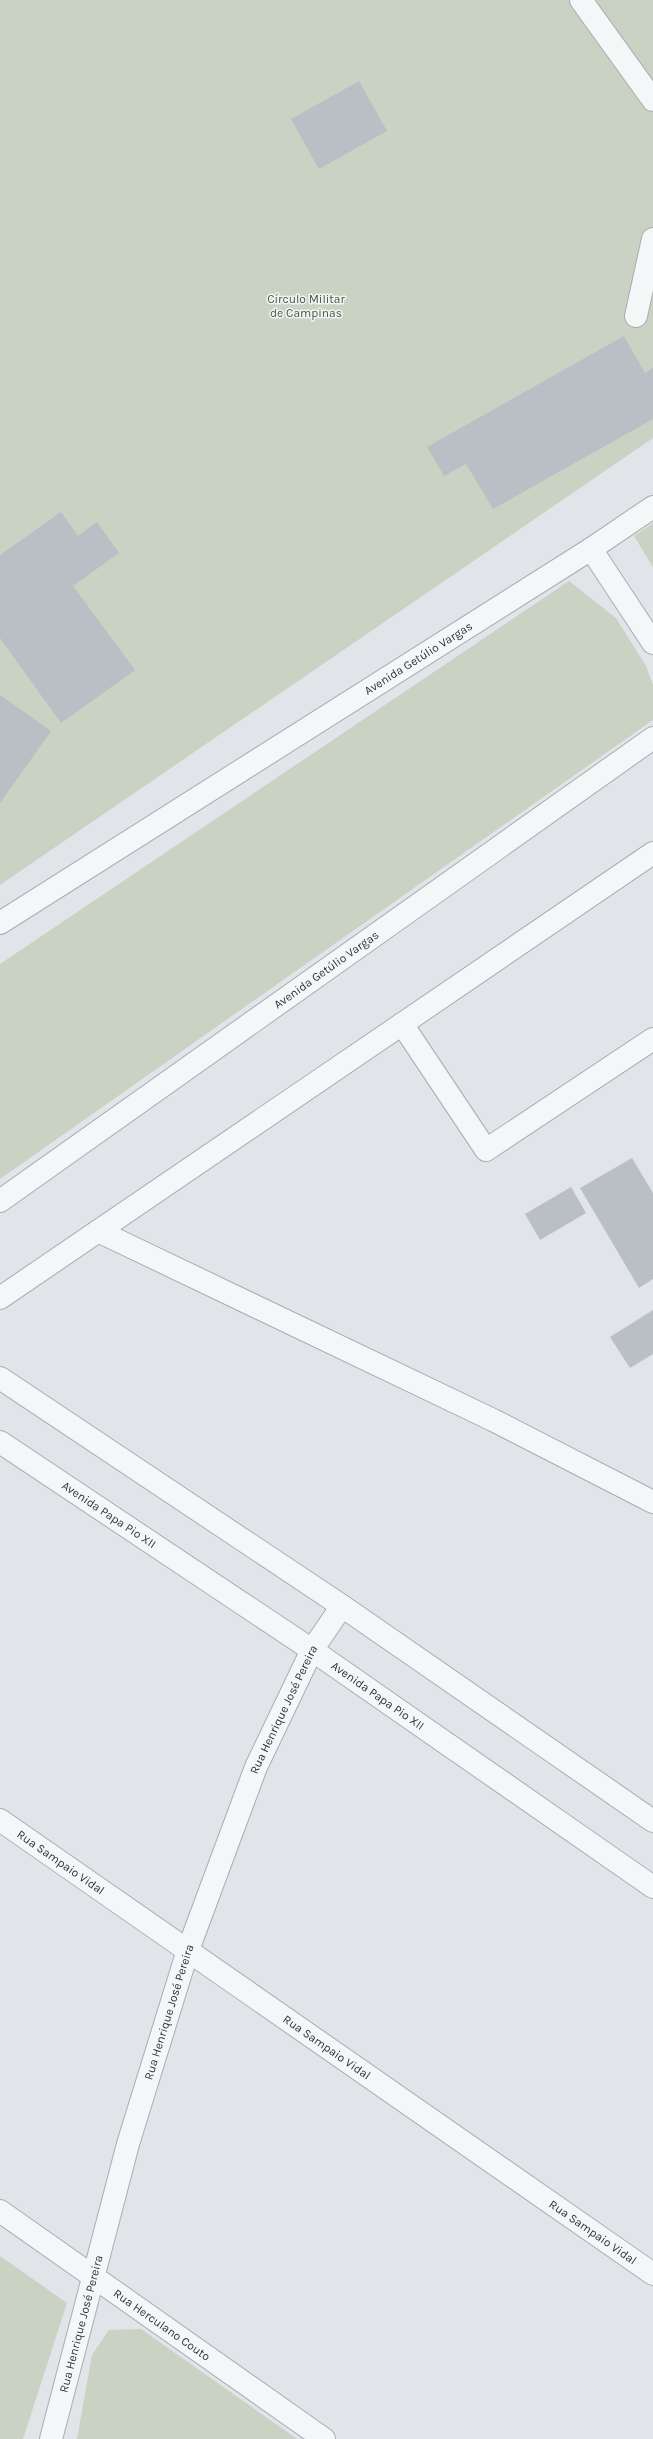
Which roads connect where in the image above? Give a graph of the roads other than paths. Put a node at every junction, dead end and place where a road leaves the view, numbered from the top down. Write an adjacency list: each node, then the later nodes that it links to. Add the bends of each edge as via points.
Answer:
1 (581, 0): 2 (street)
2 (653, 100)
3 (653, 239): 4 (street)
4 (636, 316)
5 (653, 507): 6 (street, Avenida Getúlio Vargas)
6 (592, 549): 7 (street); 10 (street, Avenida Getúlio Vargas)
7 (653, 643)
8 (653, 738): 13 (street, Avenida Getúlio Vargas)
9 (653, 853): 11 (street)
10 (0, 923)
11 (402, 1024): 12 (street, via 486,1150); 14 (street)
12 (653, 1039)
13 (0, 1201)
14 (98, 1231): 15 (street); 18 (street, via 493,1420)
15 (0, 1298)
16 (0, 1378): 19 (street)
17 (0, 1442): 20 (street, Avenida Papa Pio XII)
18 (653, 1502)
19 (342, 1606): 20 (street, Rua Henrique José Pereira); 22 (street)
20 (312, 1650): 23 (street, Avenida Papa Pio XII); 24 (street, Rua Henrique José Pereira, via 256,1766)
21 (0, 1820): 24 (street, Rua Sampaio Vidal)
22 (653, 1821)
23 (653, 1887)
24 (188, 1950): 26 (street, Rua Sampaio Vidal); 27 (street, Rua Henrique José Pereira, via 128,2144)
25 (0, 2210): 27 (street, Rua Herculano Couto)
26 (653, 2274)
27 (92, 2277): 28 (street, Rua Henrique José Pereira); 29 (street, Rua Herculano Couto)
28 (50, 2439)
29 (324, 2439)

